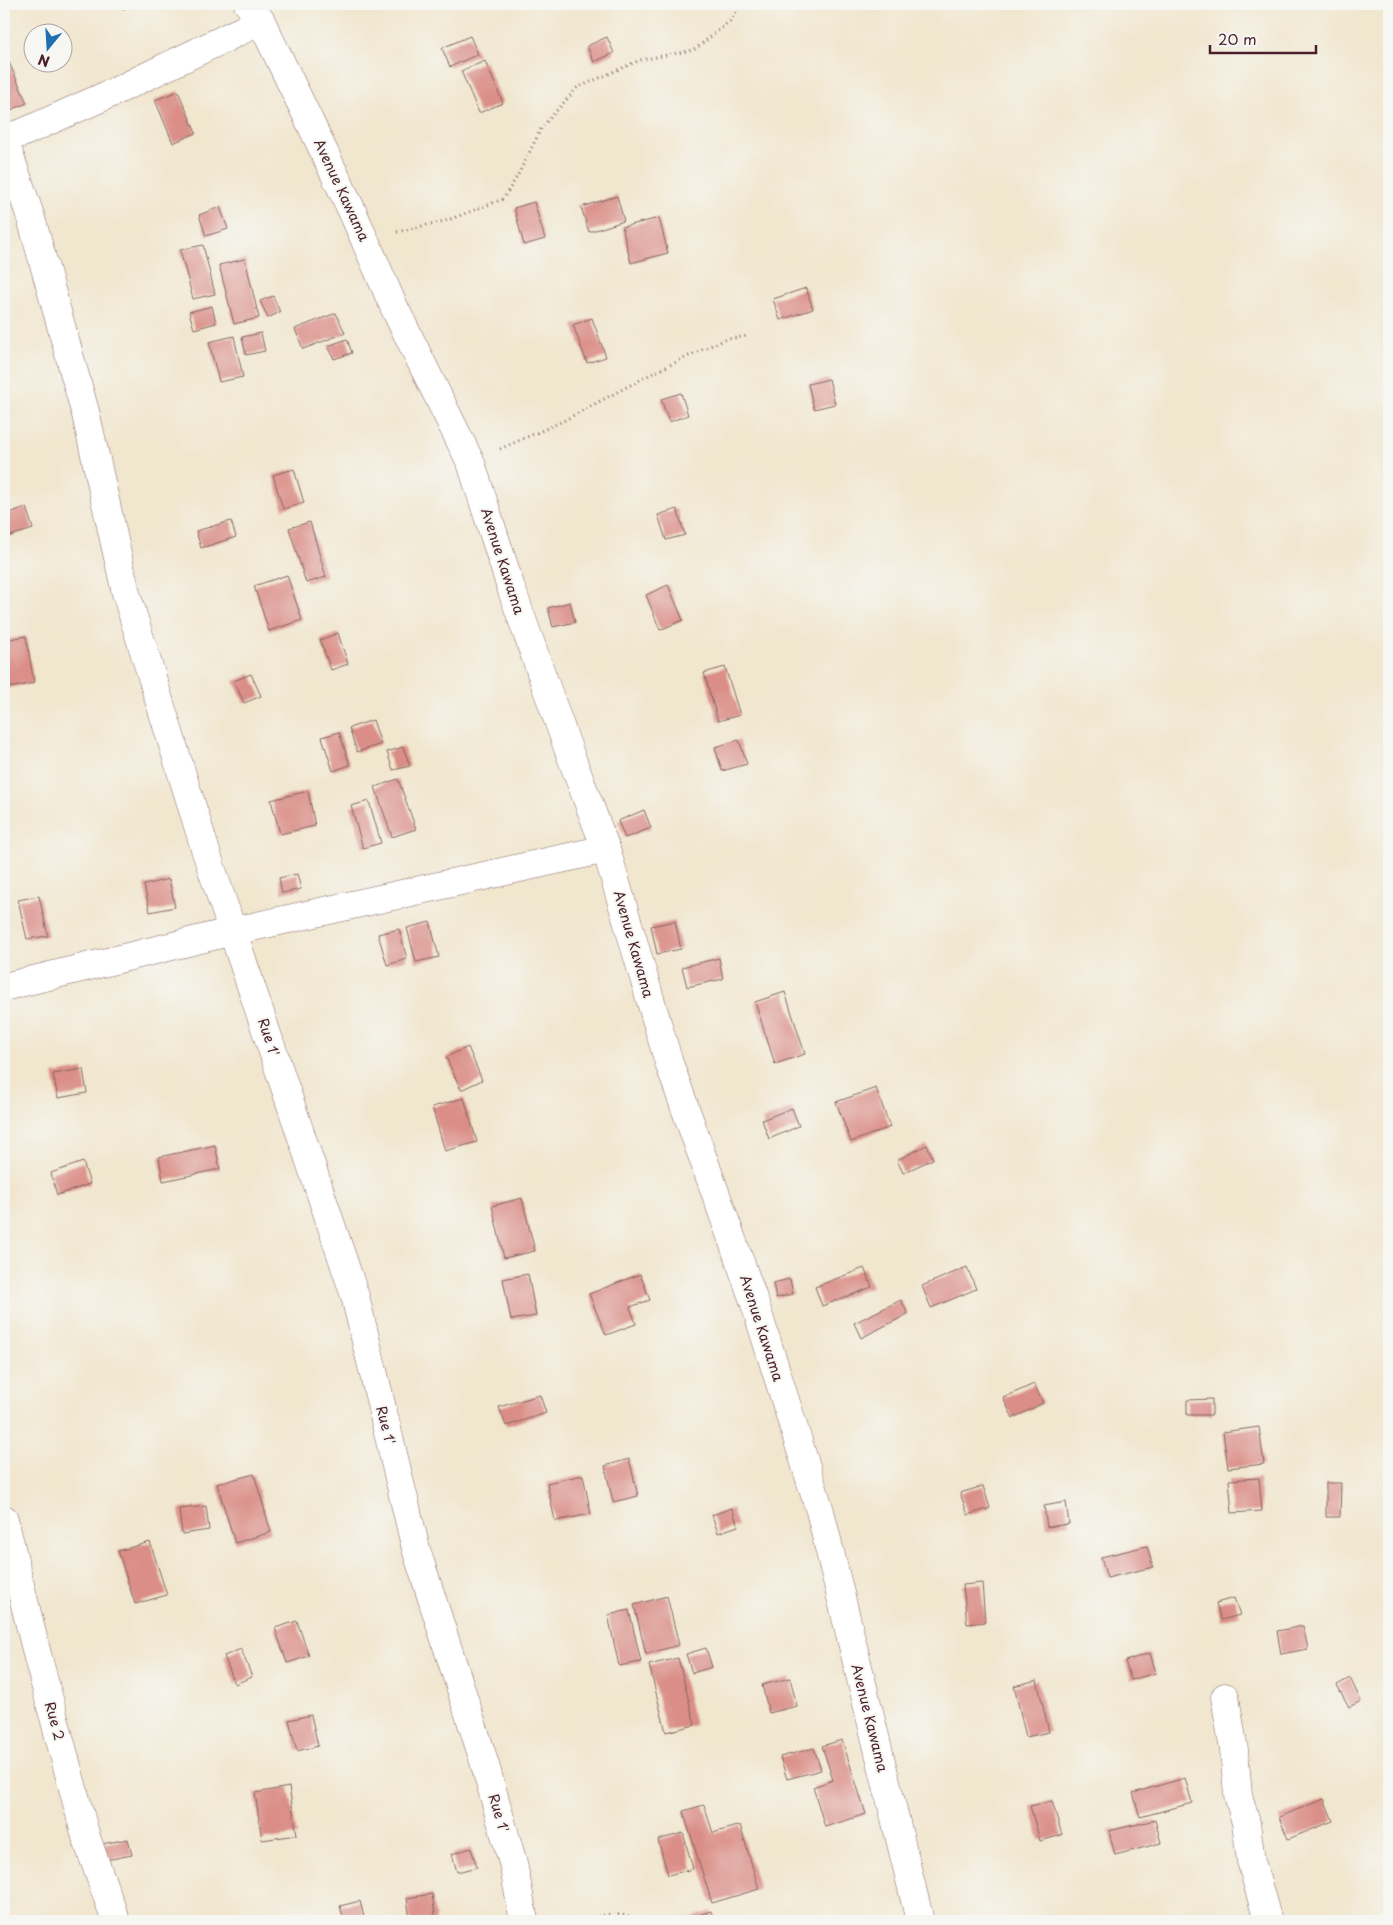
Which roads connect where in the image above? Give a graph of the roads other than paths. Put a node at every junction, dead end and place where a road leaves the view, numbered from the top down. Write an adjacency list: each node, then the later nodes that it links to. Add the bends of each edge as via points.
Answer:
1 (254, 12): 2 (street, via 116,91); 3 (street, Avenue Kawama, via 471,463 517,605)
2 (4, 138): 4 (street, Rue 1', via 31,218 86,415 126,594)
3 (606, 849): 4 (street); 10 (street, Avenue Kawama, via 669,1063 754,1301 820,1511)
4 (234, 932): 5 (street); 9 (street, Rue 1', via 354,1296 416,1549 483,1758 513,1863)
5 (4, 987)
6 (4, 1519): 8 (street, Rue 2, via 86,1837)
7 (1225, 1697): 11 (street, via 1238,1795 1251,1861)
8 (116, 1921)
9 (524, 1921)
10 (920, 1921)
11 (1268, 1921)

